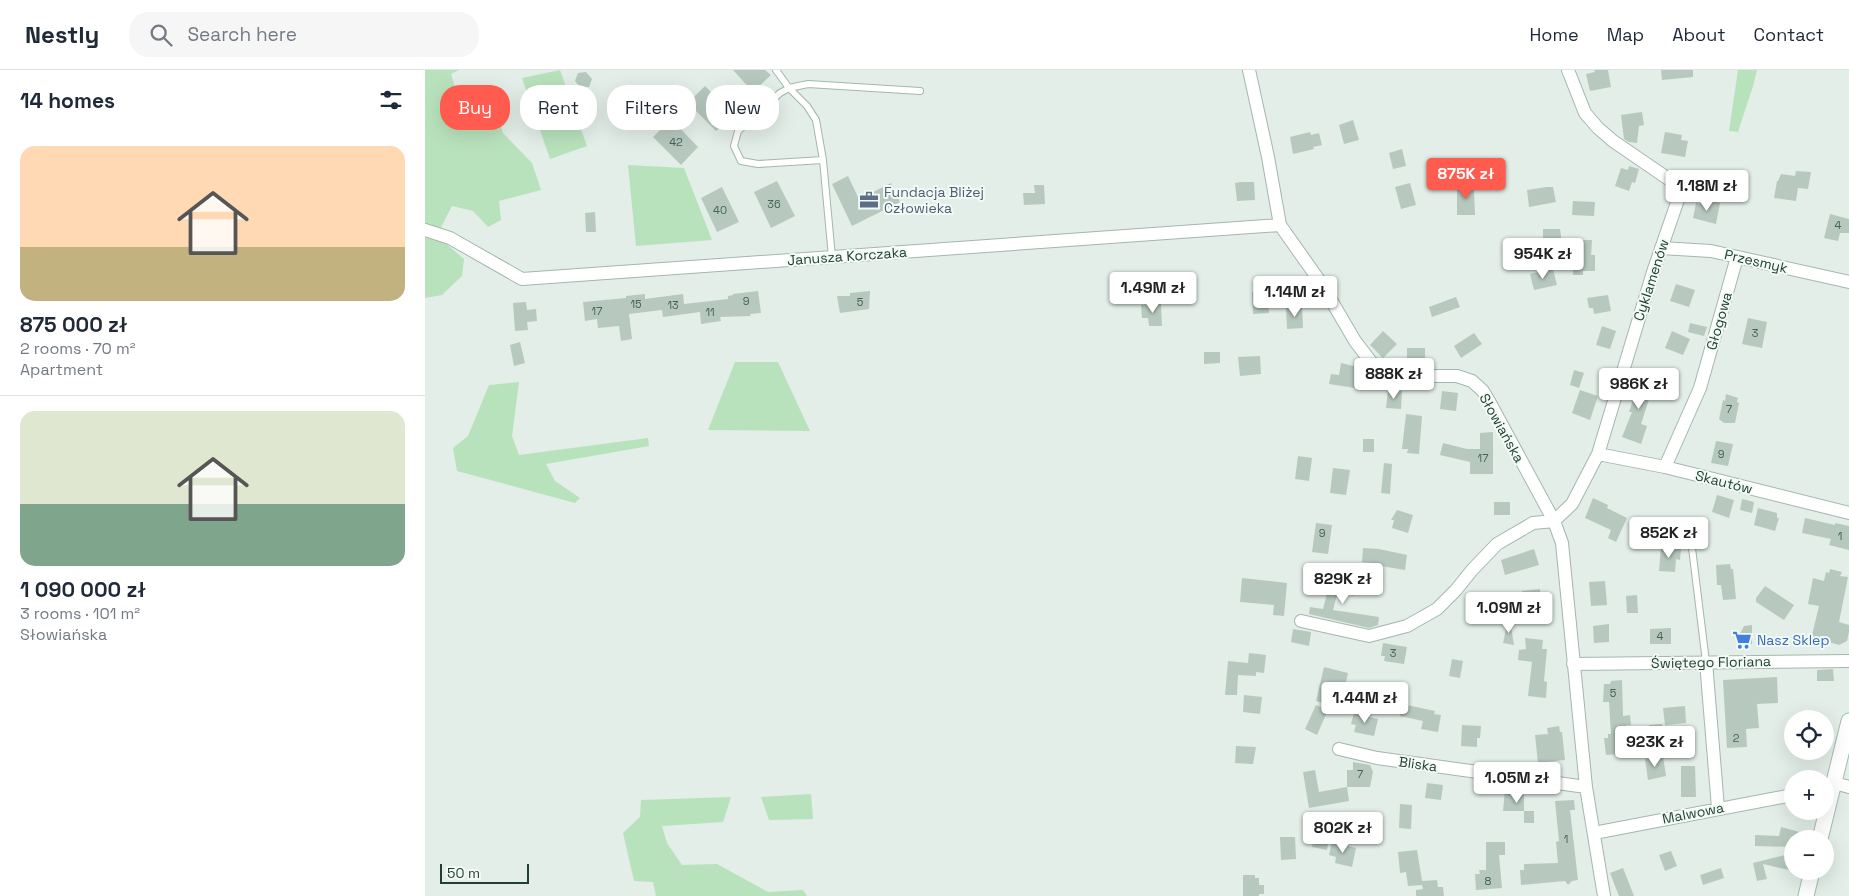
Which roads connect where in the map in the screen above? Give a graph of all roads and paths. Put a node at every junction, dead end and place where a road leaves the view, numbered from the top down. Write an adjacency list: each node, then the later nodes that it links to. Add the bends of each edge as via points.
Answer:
1 (776, 70): 4 (lane)
2 (1249, 70): 7 (street, Słowiańska)
3 (1568, 70): 9 (street, Cyklamenów, via 1585,113 1598,128 1670,180 1680,194)
4 (789, 88): 5 (lane, via 808,84); 6 (lane, via 816,120); 6 (lane, via 738,131 734,146 741,161 758,164)
5 (920, 91)
6 (823, 160): 10 (lane)
7 (1280, 225): 10 (street, Janusza Korczaka); 16 (street, Słowiańska, via 1371,362 1386,372 1404,376 1457,376 1473,381 1483,391)
8 (425, 230): 10 (street, Janusza Korczaka, via 451,238 523,279)
9 (1661, 248): 11 (street, Przesmyk, via 1711,251); 13 (street, Cyklamenów)
10 (832, 257)
11 (1737, 257): 12 (street, Przesmyk); 14 (street, Głogowa, via 1700,388)
12 (1849, 282)
13 (1598, 454): 14 (street, Skautów); 16 (street, Cyklamenów, via 1572,504)
14 (1665, 467): 15 (street, Skautów)
15 (1849, 513)
16 (1554, 521): 18 (street, via 1533,524 1497,544 1437,609 1407,626 1369,636); 21 (street, Słowiańska, via 1562,543)
17 (1692, 548): 20 (lane)
18 (1301, 621)
19 (1849, 661): 20 (street, Świętego Floriana)
20 (1706, 662): 21 (street, Świętego Floriana); 29 (street)
21 (1573, 664): 25 (street, Słowiańska)
22 (1849, 721): 24 (main road)
23 (1339, 749): 25 (street, Bliska, via 1377,758)
24 (1834, 775)
25 (1586, 787): 30 (street, Słowiańska)
26 (1849, 787): 27 (street)
27 (1834, 789)
28 (1784, 797): 29 (street, Malwowa)
29 (1717, 808): 30 (street, Malwowa)
30 (1594, 832): 32 (street, Słowiańska)
31 (1810, 880): 33 (main road)
32 (1604, 896)
33 (1806, 896)

